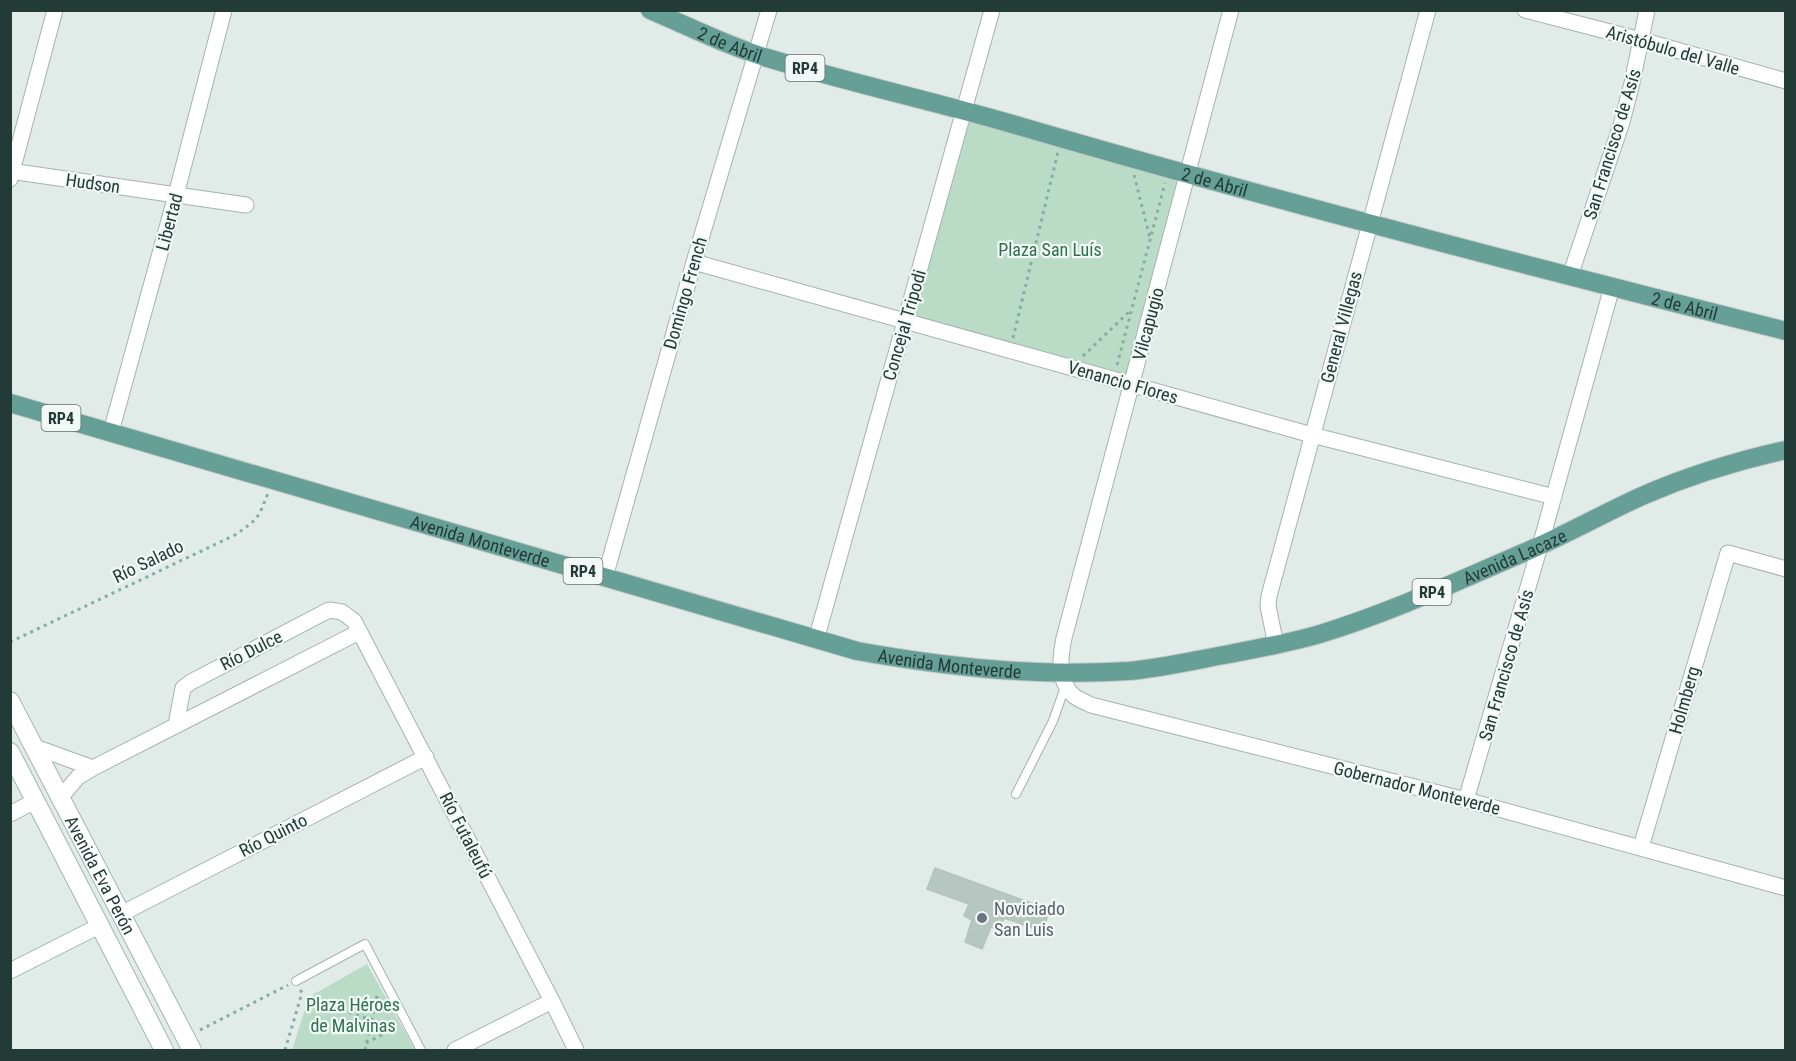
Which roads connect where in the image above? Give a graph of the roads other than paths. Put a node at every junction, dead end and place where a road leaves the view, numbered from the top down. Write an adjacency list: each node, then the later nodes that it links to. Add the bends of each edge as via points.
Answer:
1 (55, 10): 14 (street)
2 (224, 10): 16 (street, Libertad)
3 (650, 10): 11 (main road, 2 de Abril / RP4)
4 (769, 10): 11 (street, Domingo French)
5 (992, 10): 13 (street, Concejal Tripodi)
6 (1232, 10): 15 (street, Vilcapugio)
7 (1428, 10): 18 (street, General Villegas)
8 (1525, 10): 10 (street, Aristóbulo del Valle)
9 (1647, 10): 10 (street, San Francisco de Asís)
10 (1641, 40): 12 (street, Aristóbulo del Valle); 20 (street, San Francisco de Asís, via 1622,122)
11 (757, 55): 13 (main road, 2 de Abril / RP4); 19 (street, Domingo French)
12 (1785, 81)
13 (965, 111): 15 (main road, 2 de Abril / RP4); 22 (street, Concejal Tripodi)
14 (11, 174): 16 (street, Hudson)
15 (1189, 174): 18 (main road, 2 de Abril / RP4); 24 (street, Vilcapugio)
16 (176, 195): 17 (street, Hudson); 26 (street, Libertad)
17 (246, 205)
18 (1370, 222): 20 (main road, 2 de Abril / RP4); 27 (street, General Villegas)
19 (694, 262): 22 (street, Venancio Flores); 32 (street, Domingo French)
20 (1570, 276): 21 (main road, 2 de Abril / RP4)
21 (1612, 287): 23 (main road, 2 de Abril / RP4); 29 (street, San Francisco de Asís)
22 (905, 321): 24 (street, Venancio Flores); 34 (street, Concejal Tripodi)
23 (1785, 331)
24 (1132, 384): 27 (street, Venancio Flores); 36 (street, Vilcapugio, via 1064,638)
25 (10, 403): 26 (main road, Avenida Monteverde / RP4)
26 (111, 432): 32 (main road, Avenida Monteverde / RP4)
27 (1312, 435): 29 (street, Venancio Flores); 35 (street, General Villegas, via 1269,596)
28 (1785, 450): 30 (main road, Avenida Lacaze / RP4, via 1682,480)
29 (1554, 497): 30 (street, San Francisco de Asís)
30 (1540, 546): 35 (main road, Avenida Lacaze / RP4, via 1371,617); 45 (street, San Francisco de Asís)
31 (1785, 569): 48 (street, Holmberg, via 1728,553)
32 (605, 578): 34 (main road, Avenida Monteverde / RP4)
33 (357, 626): 38 (street, Río Dulce); 38 (street, Río Dulce, via 342,612 330,610 190,682 183,688); 41 (street, Río Futaleufú)
34 (816, 640): 36 (main road, Avenida Monteverde / RP4, via 917,662)
35 (1276, 645): 36 (main road, Avenida Lacaze / RP4)
36 (1063, 680): 43 (lane, via 1053,721); 45 (street, Gobernador Monteverde, via 1075,697 1091,705)
37 (10, 701): 39 (main road, Avenida Eva Perón)
38 (176, 725): 42 (street, Río Dulce)
39 (35, 747): 42 (street); 44 (main road, Avenida Eva Perón)
40 (10, 752): 46 (main road, Avenida Eva Perón)
41 (426, 757): 52 (street, Río Quinto); 58 (street, Río Futaleufú)
42 (93, 768): 44 (street, Río Dulce, via 78,777)
43 (1016, 794)
44 (61, 797): 49 (main road, Avenida Eva Perón)
45 (1466, 800): 48 (street, Gobernador Monteverde)
46 (35, 801): 47 (street); 50 (main road, Avenida Eva Perón)
47 (10, 814)
48 (1641, 848): 51 (street, Gobernador Monteverde)
49 (87, 851): 50 (main road); 52 (main road, Avenida Eva Perón)
50 (66, 863): 53 (main road, Avenida Eva Perón)
51 (1785, 888)
52 (121, 914): 55 (main road, Avenida Eva Perón)
53 (99, 926): 54 (street); 57 (main road, Avenida Eva Perón)
54 (10, 971)
55 (152, 973): 57 (main road); 59 (main road, Avenida Eva Perón)
56 (296, 981): 61 (lane, via 365,944)
57 (130, 986): 60 (main road, Avenida Eva Perón)
58 (552, 1001): 62 (street); 63 (street, Río Futaleufú)
59 (189, 1044)
60 (163, 1050)
61 (421, 1050)
62 (455, 1050)
63 (576, 1050)

